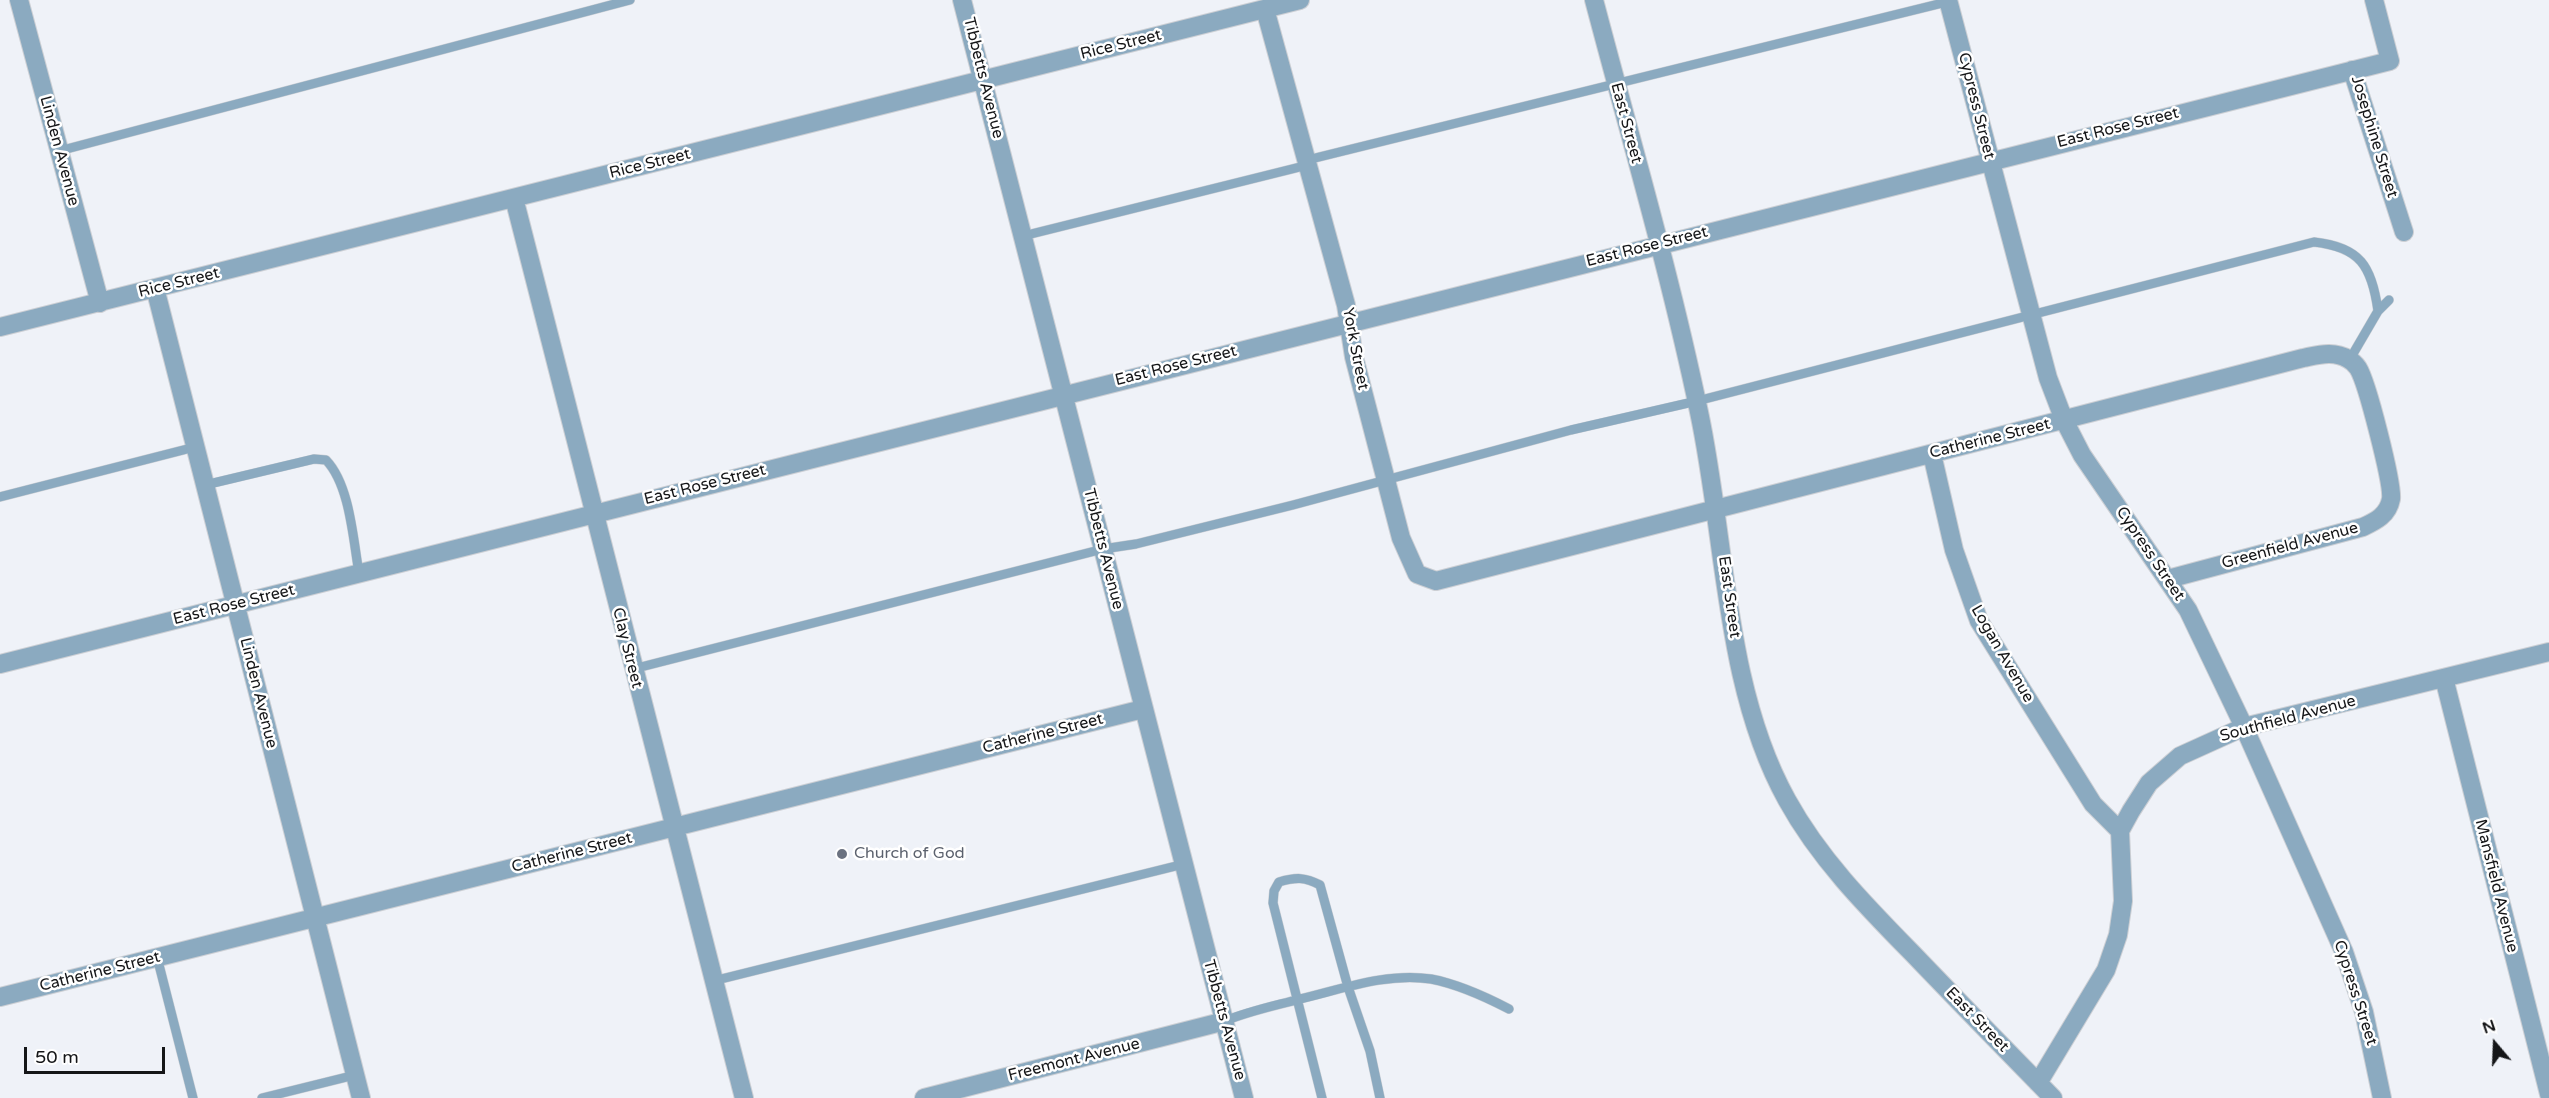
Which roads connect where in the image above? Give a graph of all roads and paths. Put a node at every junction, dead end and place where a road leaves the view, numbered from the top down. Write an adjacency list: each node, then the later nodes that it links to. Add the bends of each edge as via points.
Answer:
1 (19, 0): 12 (street, Linden Avenue)
2 (630, 0): 12 (lane)
3 (962, 0): 10 (street, Tibbetts Avenue)
4 (1300, 0): 8 (street, Rice Street)
5 (1594, 0): 11 (street, East Street)
6 (1951, 0): 11 (lane); 13 (street, Cypress Street)
7 (2374, 0): 9 (street, Josephine Street, via 2390,61)
8 (1265, 9): 10 (street, Rice Street); 14 (street, York Street)
9 (2352, 70): 13 (street, East Rose Street); 16 (street, Josephine Street)
10 (983, 80): 15 (street, Rice Street); 17 (street, Tibbetts Avenue)
11 (1617, 86): 14 (lane); 18 (street, East Street)
12 (59, 151): 21 (street, Linden Avenue)
13 (1990, 161): 18 (street, East Rose Street); 23 (street, Cypress Street)
14 (1307, 163): 17 (lane); 24 (street, York Street)
15 (514, 198): 19 (street, Rice Street); 36 (street, Clay Street)
16 (2404, 232)
17 (1023, 236): 27 (street, Tibbetts Avenue)
18 (1659, 244): 24 (street, East Rose Street); 28 (street, East Street)
19 (155, 288): 21 (street, Rice Street); 30 (street, Linden Avenue)
20 (2389, 300): 22 (lane)
21 (100, 303): 25 (street, Rice Street)
22 (2378, 311): 23 (lane, via 2375,291 2356,256 2340,245 2314,242); 26 (lane)
23 (2031, 313): 28 (lane); 29 (street, Cypress Street)
24 (1349, 323): 27 (street, East Rose Street); 32 (street, York Street)
25 (0, 327)
26 (2350, 359): 29 (street, Catherine Street, via 2326,354 2303,358); 40 (street, Greenfield Avenue, via 2365,385 2382,455 2391,501 2386,512 2363,527)
27 (1064, 395): 36 (street, East Rose Street); 37 (street, Tibbetts Avenue)
28 (1697, 401): 32 (lane); 35 (street, East Street)
29 (2064, 420): 31 (street, Catherine Street); 40 (street, Cypress Street, via 2082,455)
30 (195, 447): 33 (street, Linden Avenue); 34 (lane)
31 (1932, 453): 35 (street, Catherine Street); 49 (street, Logan Avenue, via 1954,550 1979,621 2093,804)
32 (1386, 479): 37 (lane, via 1136,544); 38 (street, York Street, via 1401,538 1413,568 1426,579 1436,581)
33 (205, 485): 39 (lane, via 314,459 326,460 341,482); 41 (street, Linden Avenue)
34 (0, 497)
35 (1717, 509): 38 (street, Catherine Street); 60 (street, East Street, via 1736,647 1750,708 1763,750 1785,798 1834,869)
36 (592, 514): 39 (street, East Rose Street); 44 (street, Clay Street)
37 (1103, 549): 44 (lane); 46 (street, Tibbetts Avenue)
38 (1531, 556)
39 (359, 573): 41 (street, East Rose Street)
40 (2168, 579): 47 (street, Cypress Street, via 2188,610)
41 (235, 604): 43 (street, East Rose Street); 51 (street, Linden Avenue)
42 (2549, 652): 45 (street, Southfield Avenue)
43 (0, 664)
44 (633, 669): 48 (street, Clay Street)
45 (2444, 678): 47 (street, Southfield Avenue); 61 (street, Mansfield Avenue)
46 (1143, 709): 48 (street, Catherine Street); 50 (street, Tibbetts Avenue)
47 (2244, 727): 49 (street, Southfield Avenue, via 2211,740 2163,768 2149,783); 71 (street, Cypress Street, via 2344,952 2364,1012)
48 (673, 828): 51 (street, Catherine Street); 53 (street, Clay Street)
49 (2120, 831): 60 (street, via 2123,890 2118,935 2106,970)
50 (1184, 864): 53 (lane); 58 (street, Tibbetts Avenue)
51 (315, 918): 52 (street, Catherine Street); 59 (street, Linden Avenue)
52 (157, 957): 55 (street, Catherine Street); 62 (lane)
53 (713, 981): 65 (street, Clay Street)
54 (1348, 987): 56 (lane); 56 (lane, via 1320,885 1294,877 1279,882 1273,903); 57 (lane, via 1400,979 1432,980); 69 (lane, via 1370,1052)
55 (0, 997)
56 (1297, 1000): 58 (lane); 68 (lane)
57 (1509, 1010)
58 (1225, 1021): 66 (street, Freemont Avenue); 67 (street, Tibbetts Avenue)
59 (355, 1075): 63 (lane); 64 (street, Linden Avenue)
60 (2038, 1083): 70 (street, East Street)
61 (2549, 1094)
62 (193, 1098)
63 (262, 1098)
64 (361, 1098)
65 (744, 1098)
66 (924, 1098)
67 (1245, 1098)
68 (1322, 1098)
69 (1380, 1098)
70 (2053, 1098)
71 (2382, 1098)

